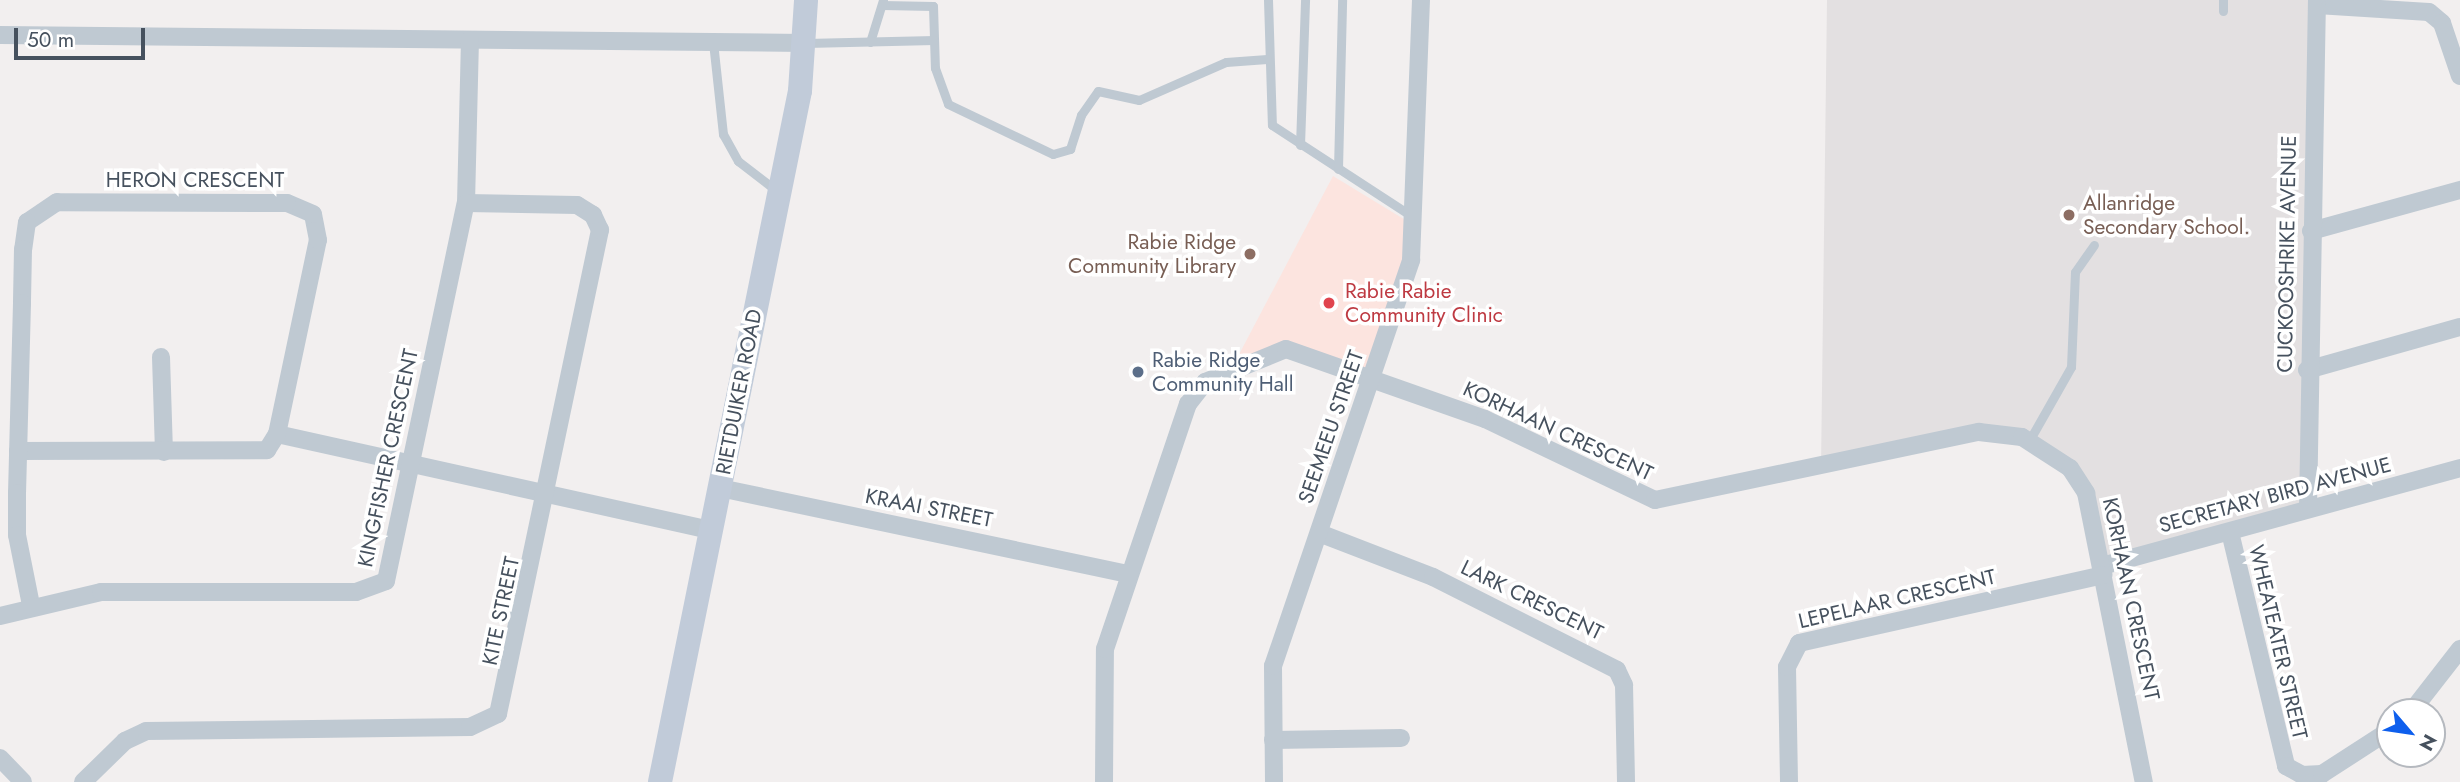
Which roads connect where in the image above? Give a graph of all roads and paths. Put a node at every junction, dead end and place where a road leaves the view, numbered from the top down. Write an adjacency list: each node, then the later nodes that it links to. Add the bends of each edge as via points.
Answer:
1 (806, 0): 15 (street, RIETDUIKER ROAD)
2 (1268, 0): 16 (lane)
3 (1305, 0): 18 (lane)
4 (1342, 0): 19 (lane)
5 (1421, 0): 23 (street, SEEMEEU STREET)
6 (2223, 0): 9 (lane)
7 (882, 2): 12 (lane, via 933,6); 14 (lane)
8 (2317, 2): 17 (street, via 2429,12 2442,23); 24 (street, CUCKOOSHRIKE AVENUE)
9 (2223, 11)
10 (0, 35): 11 (street)
11 (470, 40): 13 (street); 22 (street, KINGFISHER CRESCENT)
12 (934, 40): 14 (lane); 16 (lane, via 938,84 948,104 1054,154 1070,149 1088,99 1098,91 1139,100 1226,62)
13 (713, 42): 15 (street); 21 (lane, via 723,134 738,161)
14 (870, 42): 15 (lane)
15 (805, 43): 21 (street, RIETDUIKER ROAD)
16 (1267, 59): 18 (lane, via 1268,118)
17 (2460, 76)
18 (1300, 145): 19 (lane)
19 (1338, 169): 23 (lane)
20 (2460, 190): 24 (street)
21 (780, 193): 36 (street, RIETDUIKER ROAD)
22 (466, 203): 34 (street, KINGFISHER CRESCENT); 37 (street, KITE STREET, via 577,205 600,224)
23 (1415, 218): 29 (street, SEEMEEU STREET, via 1411,260)
24 (2311, 231): 28 (street, CUCKOOSHRIKE AVENUE)
25 (2094, 245): 31 (lane, via 2076,272 2071,367)
26 (2460, 327): 28 (street)
27 (161, 357): 33 (street)
28 (2307, 370): 38 (street, CUCKOOSHRIKE AVENUE)
29 (1372, 378): 31 (street, KORHAAN CRESCENT, via 1485,419 1655,500 1979,432); 41 (street, SEEMEEU STREET); 43 (street, KORHAAN CRESCENT, via 1286,349 1205,382 1188,404)
30 (278, 434): 32 (street, HERON CRESCENT, via 318,240 313,214 287,203 57,202 38,211 24,232); 33 (street, via 257,453); 34 (street)
31 (2029, 441): 42 (street, KORHAAN CRESCENT, via 2079,478)
32 (18, 451): 33 (street); 44 (street, HERON CRESCENT, via 17,536)
33 (164, 452)
34 (411, 464): 37 (street); 44 (street, KINGFISHER CRESCENT, via 389,574 376,589 101,592)
35 (2460, 468): 38 (street, SECRETARY BIRD AVENUE)
36 (720, 488): 39 (street, RIETDUIKER ROAD); 43 (street, KRAAI STREET)
37 (548, 495): 39 (street); 53 (street, KITE STREET, via 506,699 487,724 146,731 125,741)
38 (2308, 509): 40 (street, SECRETARY BIRD AVENUE)
39 (711, 530): 54 (street, RIETDUIKER ROAD)
40 (2230, 532): 42 (street, SECRETARY BIRD AVENUE); 49 (street, WHEATEATER STREET, via 2286,766 2302,775 2322,774)
41 (1319, 533): 50 (street, SEEMEEU STREET, via 1273,666); 57 (street, LARK CRESCENT, via 1433,577 1617,670 1624,685)
42 (2103, 570): 58 (street, LEPELAAR CRESCENT, via 1799,643 1787,667); 59 (street, KORHAAN CRESCENT)
43 (1129, 574): 55 (street, KORHAAN CRESCENT, via 1102,665)
44 (31, 606): 45 (street, KINGFISHER CRESCENT)
45 (0, 616)
46 (2460, 649): 47 (street)
47 (2423, 698)
48 (1401, 738): 50 (street)
49 (2376, 739)
50 (1273, 740): 56 (street, SEEMEEU STREET)
51 (0, 758): 52 (street)
52 (23, 782)
53 (83, 782)
54 (660, 782)
55 (1104, 782)
56 (1274, 782)
57 (1626, 782)
58 (1789, 782)
59 (2144, 782)

